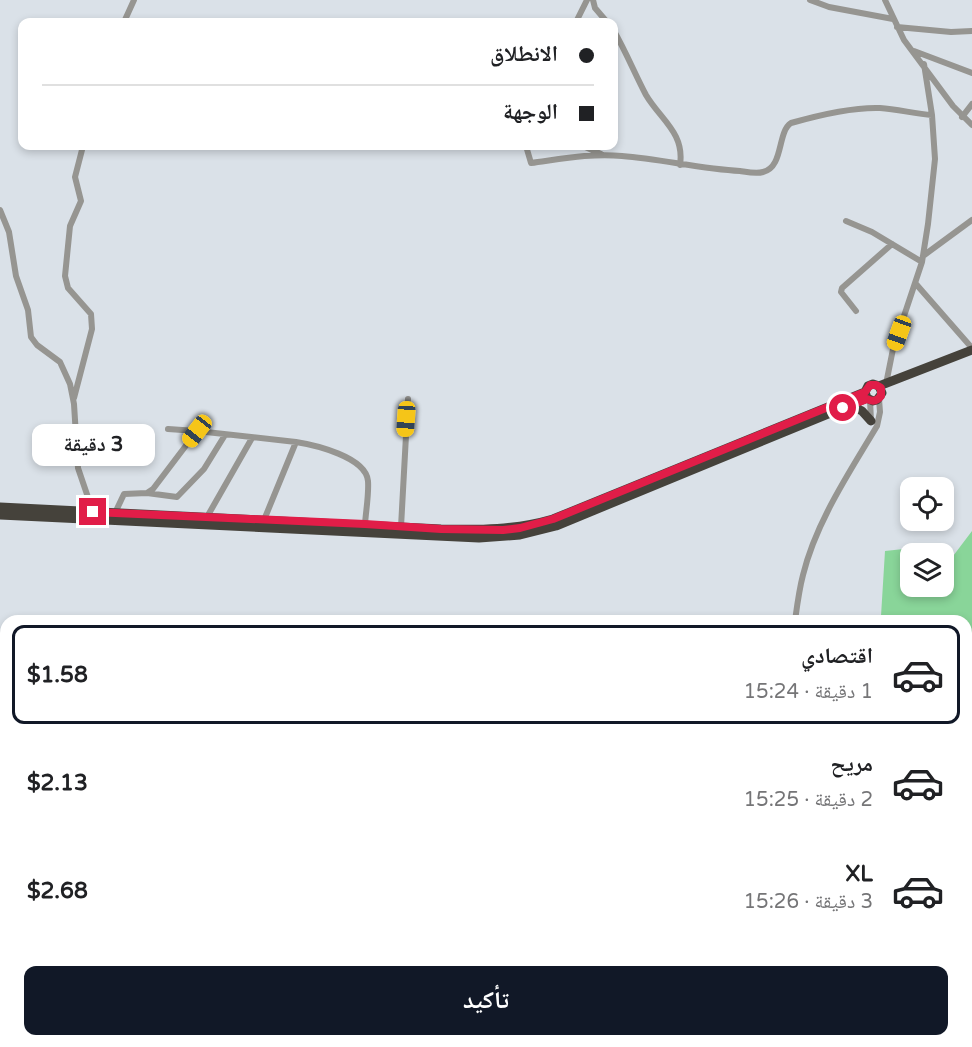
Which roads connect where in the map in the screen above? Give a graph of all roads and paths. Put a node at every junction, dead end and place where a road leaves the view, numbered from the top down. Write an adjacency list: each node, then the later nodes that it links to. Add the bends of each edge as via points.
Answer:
1 (134, 0): 6 (street)
2 (587, 0): 7 (street)
3 (593, 0): 8 (street)
4 (810, 0): 9 (street)
5 (885, 0): 9 (street)
6 (126, 18)
7 (578, 18)
8 (604, 18)
9 (893, 20): 10 (street)
10 (897, 27): 11 (street); 13 (street)
11 (972, 31)
12 (618, 40): 24 (street, via 647,96 675,135)
13 (912, 50): 14 (street); 15 (street)
14 (924, 64): 17 (street); 18 (street)
15 (972, 73)
16 (972, 104): 18 (street)
17 (932, 115): 24 (street, via 860,108 791,123 776,160 761,173); 29 (street, via 935,159)
18 (963, 117): 19 (street)
19 (972, 125)
20 (83, 150): 34 (street, via 75,177 81,201 70,226 65,276 68,288 91,314 92,329)
21 (527, 150): 23 (street, via 531,163)
22 (592, 150): 23 (street)
23 (604, 155): 24 (street)
24 (680, 165)
25 (0, 210): 34 (street, via 9,232 31,337 60,362)
26 (972, 220): 29 (street)
27 (846, 221): 28 (street)
28 (892, 244): 29 (street); 31 (street, via 842,288 843,296)
29 (923, 259): 30 (street)
30 (916, 284): 32 (street); 33 (street)
31 (856, 311)
32 (972, 349): 33 (highway)
33 (875, 393): 36 (highway); 37 (street); 40 (street, via 879,419); 52 (highway, via 553,519 503,530)
34 (73, 398): 46 (street, via 78,468)
35 (408, 399): 52 (street)
36 (850, 405): 37 (highway); 48 (highway, via 571,520 520,535 467,537)
37 (871, 421): 40 (street)
38 (168, 429): 39 (street)
39 (197, 431): 41 (street); 44 (street)
40 (872, 434): 53 (street, via 815,539 802,576)
41 (225, 435): 42 (street); 44 (street, via 204,470 177,497)
42 (252, 438): 43 (street); 49 (street)
43 (296, 442): 50 (street); 51 (street, via 341,454 365,472)
44 (147, 493): 47 (street, via 124,494)
45 (0, 507): 46 (highway)
46 (93, 512): 47 (highway)
47 (115, 513): 49 (highway)
48 (0, 515)
49 (207, 517): 50 (highway)
50 (264, 519): 51 (highway)
51 (365, 524): 52 (highway)
52 (401, 527)
53 (796, 615)

